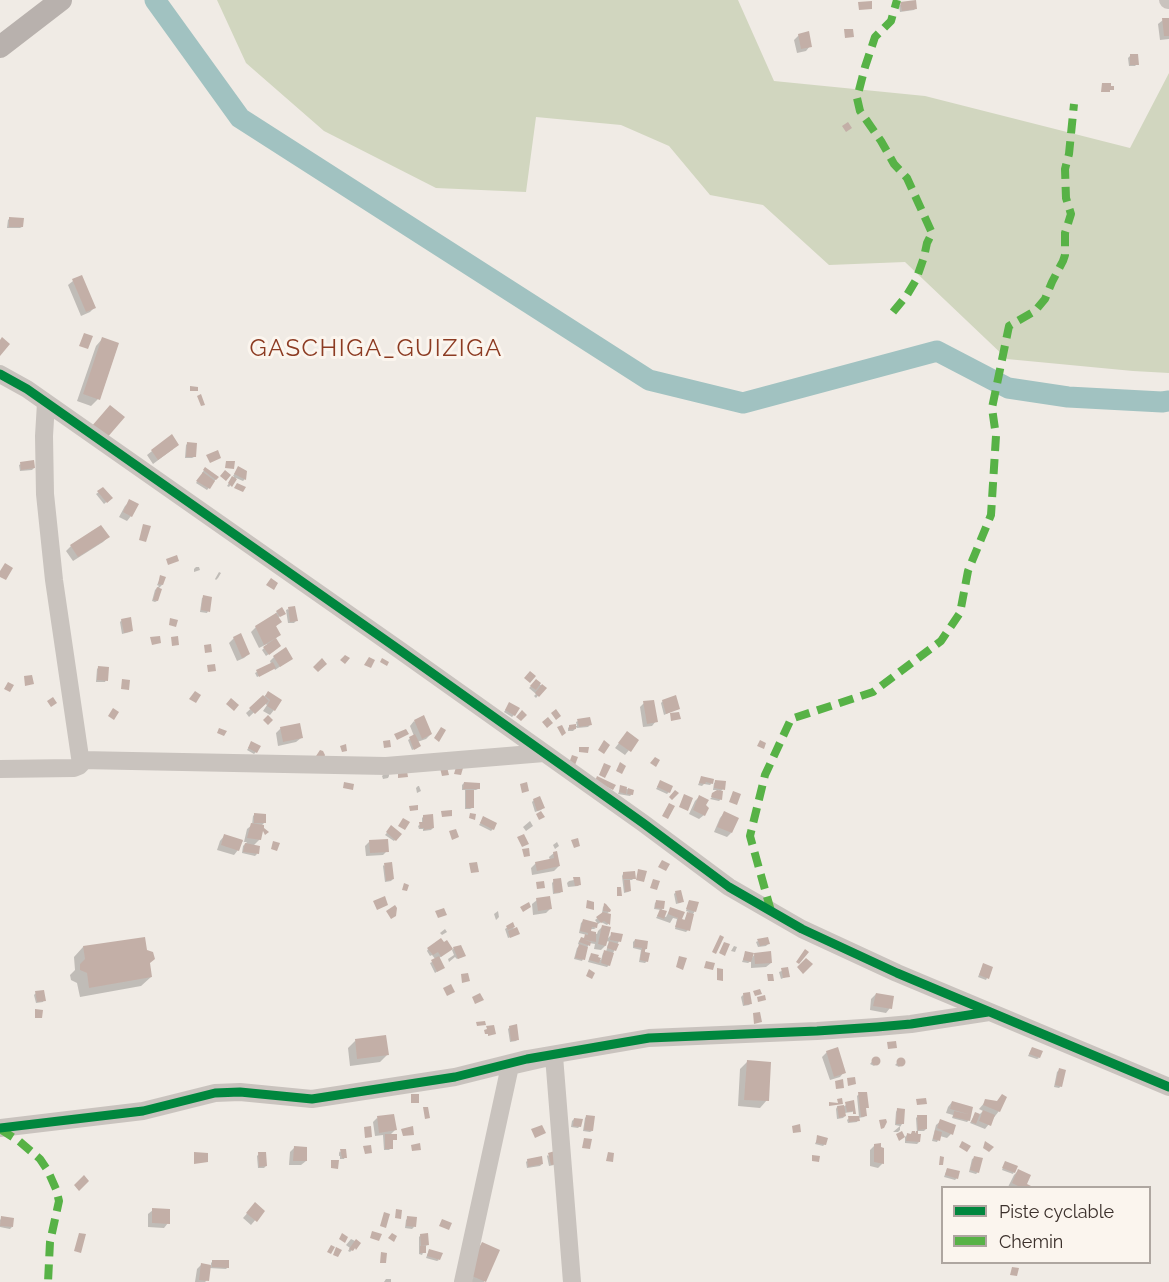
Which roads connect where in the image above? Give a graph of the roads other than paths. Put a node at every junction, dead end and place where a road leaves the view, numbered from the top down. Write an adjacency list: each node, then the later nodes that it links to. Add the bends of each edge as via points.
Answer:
1 (61, 0): 2 (main road)
2 (3, 46)
3 (0, 374): 4 (street)
4 (46, 403): 5 (street); 6 (street, via 46,505)
5 (544, 753): 6 (street, via 386,766); 8 (street, via 729,887 802,929)
6 (81, 760): 7 (street, via 74,768)
7 (0, 769)
8 (989, 1012): 9 (street); 10 (street, via 877,1027 649,1038 527,1059 455,1077 312,1099 215,1093 143,1111)
9 (1169, 1087)
10 (0, 1128)
11 (463, 1282): 12 (street, via 510,1066 554,1056)
12 (572, 1282)

